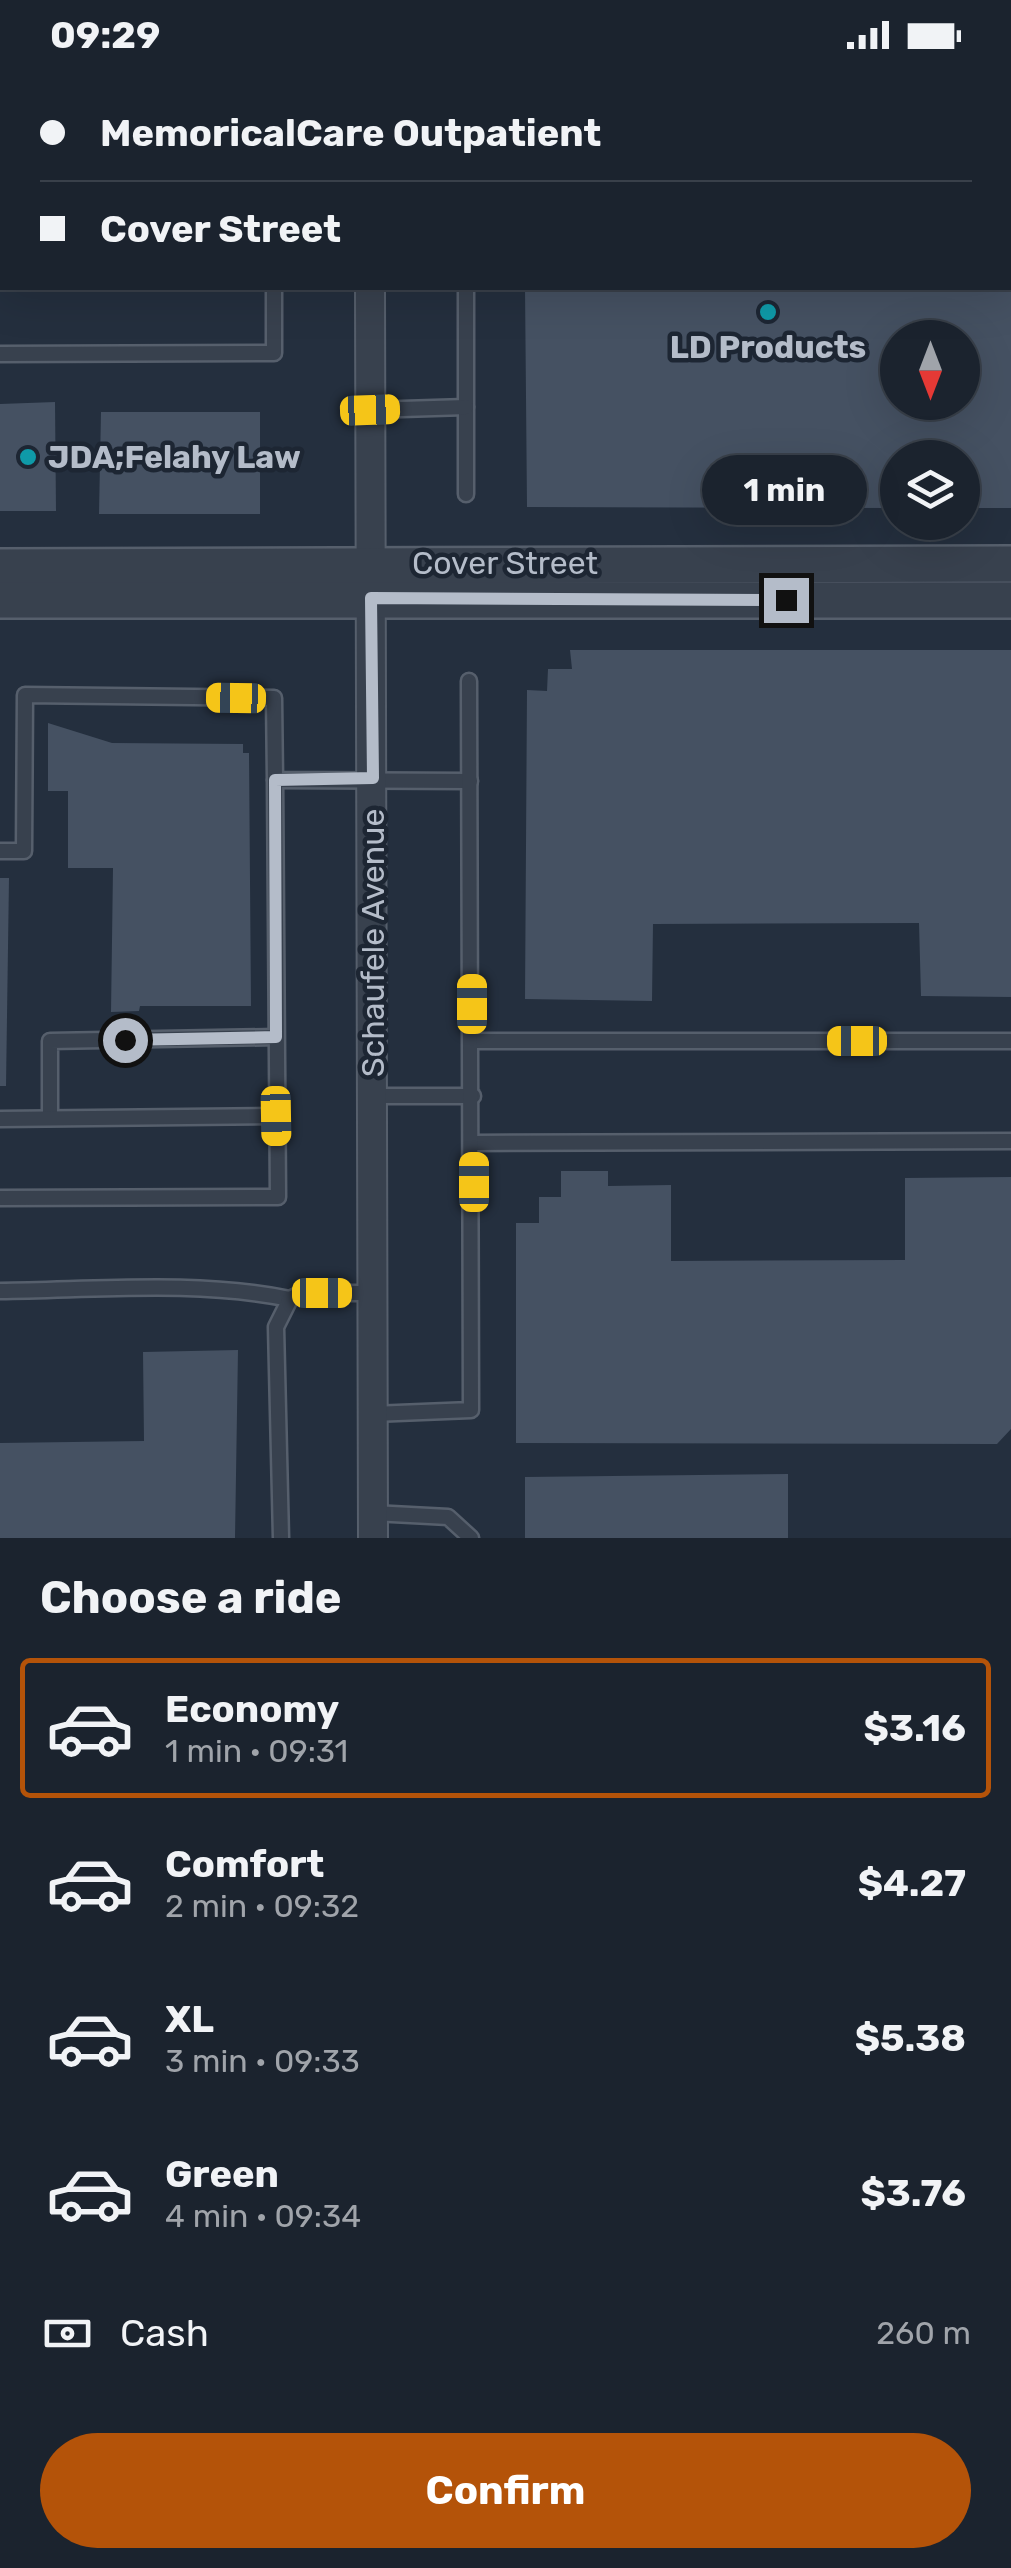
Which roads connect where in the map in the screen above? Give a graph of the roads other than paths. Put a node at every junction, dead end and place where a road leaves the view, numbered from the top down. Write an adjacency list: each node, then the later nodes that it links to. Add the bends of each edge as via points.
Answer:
1 (274, 290): 4 (lane, via 274,353)
2 (370, 290): 6 (street, Schaufele Avenue)
3 (466, 290): 5 (lane)
4 (0, 354)
5 (466, 408): 6 (lane); 7 (lane)
6 (370, 410): 8 (street, Schaufele Avenue)
7 (466, 494)
8 (370, 563): 9 (street, Cover Street); 10 (street, Cover Street); 11 (street, Schaufele Avenue)
9 (1011, 564)
10 (0, 566)
11 (371, 598): 12 (street, Cover Street); 13 (street, Cover Street); 15 (street, Schaufele Avenue)
12 (0, 600)
13 (1011, 600)
14 (470, 681): 17 (lane)
15 (373, 778): 16 (lane); 17 (lane); 22 (street, Schaufele Avenue)
16 (275, 780): 18 (lane, via 274,698 25,695 24,850); 19 (lane)
17 (470, 781): 20 (lane)
18 (0, 850)
19 (276, 1037): 24 (lane); 26 (lane, via 50,1041)
20 (472, 1041): 21 (lane); 23 (lane)
21 (1011, 1041)
22 (372, 1096): 23 (lane); 31 (street, Schaufele Avenue)
23 (474, 1096): 28 (lane)
24 (276, 1116): 26 (lane); 29 (lane, via 278,1197)
25 (0, 1118): 26 (lane)
26 (50, 1118)
27 (1011, 1140): 28 (lane)
28 (474, 1143): 33 (lane, via 472,1410)
29 (0, 1198)
30 (0, 1291): 32 (lane, via 185,1288)
31 (372, 1293): 32 (lane, via 302,1293); 33 (street, Schaufele Avenue)
32 (290, 1299): 35 (lane, via 276,1328)
33 (373, 1414): 34 (street, Schaufele Avenue)
34 (373, 1526): 36 (lane, via 448,1517)
35 (281, 1538)
36 (471, 1538)

